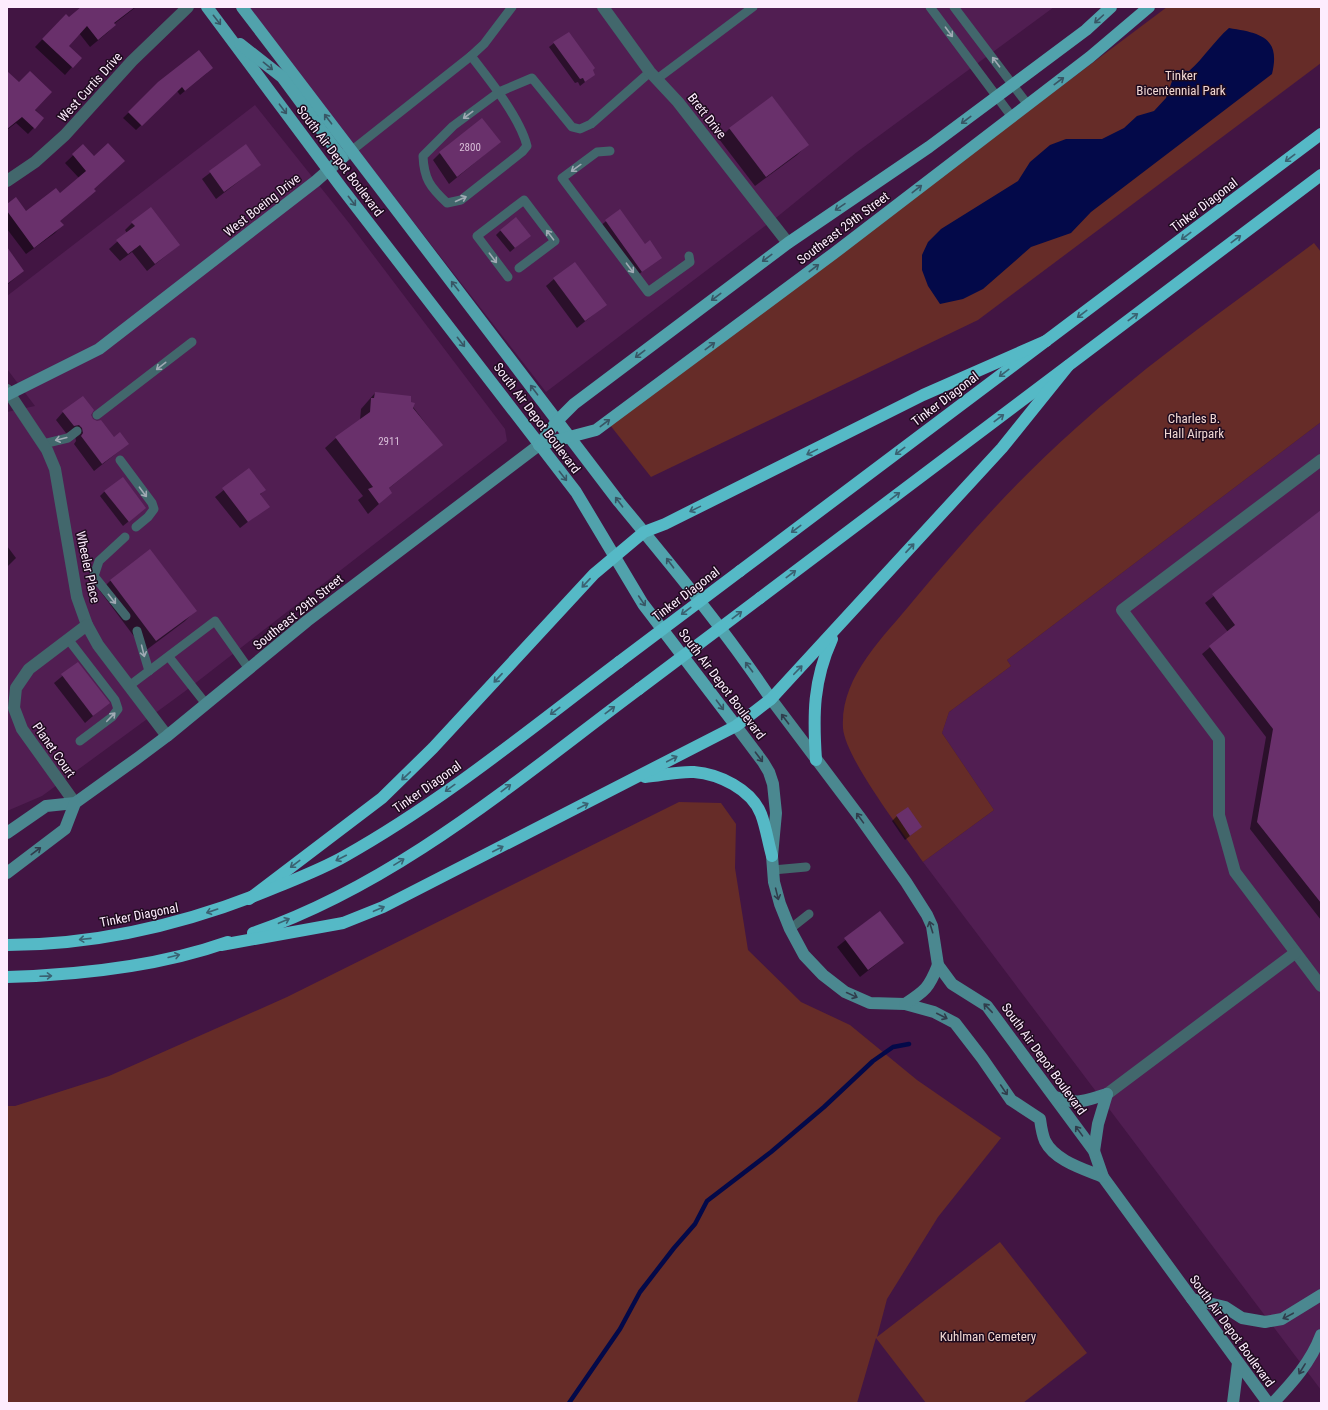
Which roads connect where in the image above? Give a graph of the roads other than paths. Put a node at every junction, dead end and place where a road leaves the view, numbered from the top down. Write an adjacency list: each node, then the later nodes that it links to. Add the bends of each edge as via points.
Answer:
1 (188, 7): 24 (street, West Curtis Drive, via 132,61 65,135 35,162)
2 (207, 7): 11 (main road, South Air Depot Boulevard, one-way to 11)
3 (242, 7): 21 (main road, South Air Depot Boulevard, one-way to 3)
4 (512, 7): 12 (lane, West Boeing Drive, via 484,44)
5 (603, 7): 13 (street, Brett Drive)
6 (753, 7): 13 (lane)
7 (930, 7): 16 (lane, one-way to 16)
8 (954, 7): 14 (lane, one-way to 8)
9 (1111, 7): 14 (main road, Southeast 29th Street, one-way to 14, via 1086,30)
10 (1149, 7): 17 (main road, Southeast 29th Street, one-way to 10)
11 (227, 33): 21 (main road, one-way to 21, via 282,77); 22 (main road, South Air Depot Boulevard, one-way to 22)
12 (471, 56): 15 (lane); 21 (lane, West Boeing Drive)
13 (653, 76): 15 (lane, via 591,124 580,129 572,127 532,78); 25 (street, Brett Drive, via 678,102)
14 (1013, 85): 16 (main road, Southeast 29th Street); 17 (lane)
15 (499, 92): 15 (lane, one-way to 15, via 453,126 423,156 424,172 432,189 447,203 461,200 527,146 525,136)
16 (997, 96): 18 (lane); 25 (main road, Southeast 29th Street, one-way to 25, via 929,147)
17 (1028, 105): 18 (main road, Southeast 29th Street)
18 (1012, 116): 36 (main road, Southeast 29th Street, one-way to 18, via 596,430 833,254)
19 (1321, 134): 29 (highway, Tinker Diagonal, one-way to 29)
20 (610, 151): 26 (lane, one-way to 26, via 597,152 562,178 648,292 690,262)
21 (346, 154): 22 (main road, West Boeing Drive); 34 (main road, South Air Depot Boulevard, one-way to 21)
22 (329, 170): 32 (main road, West Boeing Drive, via 99,349); 38 (main road, South Air Depot Boulevard, one-way to 38)
23 (1321, 175): 31 (highway, one-way to 23)
24 (7, 181)
25 (788, 243): 34 (main road, Southeast 29th Street, one-way to 34, via 574,404)
26 (690, 256)
27 (519, 268): 28 (lane, one-way to 28, via 555,241 524,200 476,236)
28 (508, 277)
29 (1046, 341): 42 (highway, one-way to 42, via 923,395 665,524); 67 (highway, Tinker Diagonal, one-way to 67, bridge, via 443,794 344,857)
30 (192, 342): 33 (lane, one-way to 33)
31 (1068, 366): 47 (highway, one-way to 31, via 1002,448); 71 (highway, one-way to 31, bridge, via 317,907 374,878 460,823)
32 (8, 394): 37 (street, Wheeler Place)
33 (97, 415)
34 (557, 421): 36 (main road, South Air Depot Boulevard); 38 (main road, Southeast 29th Street)
35 (77, 431): 37 (lane, one-way to 37, via 68,438)
36 (570, 438): 38 (main road, Southeast 29th Street); 42 (main road, South Air Depot Boulevard, one-way to 36)
37 (43, 444): 46 (street, Wheeler Place, via 55,469 77,597)
38 (539, 445): 44 (main road, South Air Depot Boulevard, one-way to 44, via 576,492); 51 (main road, Southeast 29th Street, via 307,621)
39 (120, 460): 41 (lane, one-way to 41, via 154,509)
40 (1321, 460): 72 (street, via 1122,610 1219,739 1219,815 1235,872)
41 (136, 528)
42 (644, 532): 44 (highway); 54 (main road, South Air Depot Boulevard, one-way to 42, via 755,674)
43 (125, 537): 45 (lane, one-way to 45, via 99,561 94,576)
44 (614, 556): 56 (main road, South Air Depot Boulevard, one-way to 56, via 643,604); 67 (highway, one-way to 67, via 594,574 408,775 349,824)
45 (126, 616)
46 (88, 625): 49 (street, Planet Court); 53 (street, Wheeler Place, via 98,646)
47 (837, 628): 54 (highway, one-way to 47); 59 (highway, via 823,659 818,684 813,719)
48 (137, 630): 52 (lane, one-way to 52)
49 (68, 639): 58 (lane, one-way to 49, via 112,717 118,709 115,700); 61 (street, Planet Court, via 29,669 16,688 14,708 22,730)
50 (169, 657): 51 (lane, via 215,621); 52 (lane); 55 (lane)
51 (249, 669): 55 (main road, Southeast 29th Street)
52 (149, 671): 53 (lane)
53 (129, 686): 57 (street, Wheeler Place)
54 (771, 699): 56 (highway); 59 (main road, South Air Depot Boulevard, one-way to 54)
55 (206, 704): 57 (main road, Southeast 29th Street)
56 (736, 726): 60 (highway, one-way to 56); 63 (main road, South Air Depot Boulevard, one-way to 63, via 763,762 773,784 776,813)
57 (167, 736): 61 (main road, Southeast 29th Street)
58 (80, 741)
59 (816, 760): 73 (main road, South Air Depot Boulevard, one-way to 59, via 932,926 927,915 876,840)
60 (638, 778): 63 (highway, via 694,772 738,787 748,795 761,814); 71 (highway, one-way to 60, via 343,923 357,918 384,907)
61 (75, 803): 62 (main road, via 46,806); 66 (main road, one-way to 61, via 65,829)
62 (7, 833)
63 (772, 856): 65 (main road, South Air Depot Boulevard)
64 (806, 867): 65 (lane)
65 (773, 870): 69 (main road, South Air Depot Boulevard, one-way to 69, via 780,904)
66 (7, 873)
67 (249, 899): 70 (highway, Tinker Diagonal, one-way to 70, via 149,930)
68 (809, 914): 69 (lane)
69 (790, 929): 76 (main road, South Air Depot Boulevard, one-way to 76, via 804,955 823,976 845,992 870,1003)
70 (7, 945)
71 (221, 945): 74 (highway, one-way to 71, via 52,976 108,969)
72 (1295, 953): 75 (street); 77 (street)
73 (938, 965): 76 (main road, via 931,983 924,992); 78 (main road, South Air Depot Boulevard, one-way to 73, via 987,1006 952,984)
74 (7, 977)
75 (1321, 986)
76 (905, 1004): 80 (main road, South Air Depot Boulevard, one-way to 80, via 934,1012 955,1023 1011,1100 1040,1119 1044,1140 1050,1149 1073,1164)
77 (1106, 1094): 78 (main road, via 1083,1102 1070,1102); 79 (main road)
78 (1055, 1097): 79 (main road, South Air Depot Boulevard, one-way to 78)
79 (1094, 1151): 80 (main road, South Air Depot Boulevard)
80 (1103, 1178): 82 (main road, South Air Depot Boulevard)
81 (1321, 1295): 82 (main road, one-way to 82, via 1282,1319 1265,1322 1242,1318 1225,1307)
82 (1192, 1299): 84 (main road, South Air Depot Boulevard)
83 (1321, 1335): 87 (main road, one-way to 87, via 1297,1377)
84 (1238, 1363): 85 (main road); 86 (main road, South Air Depot Boulevard)
85 (1233, 1403)
86 (1268, 1403)
87 (1273, 1403)

